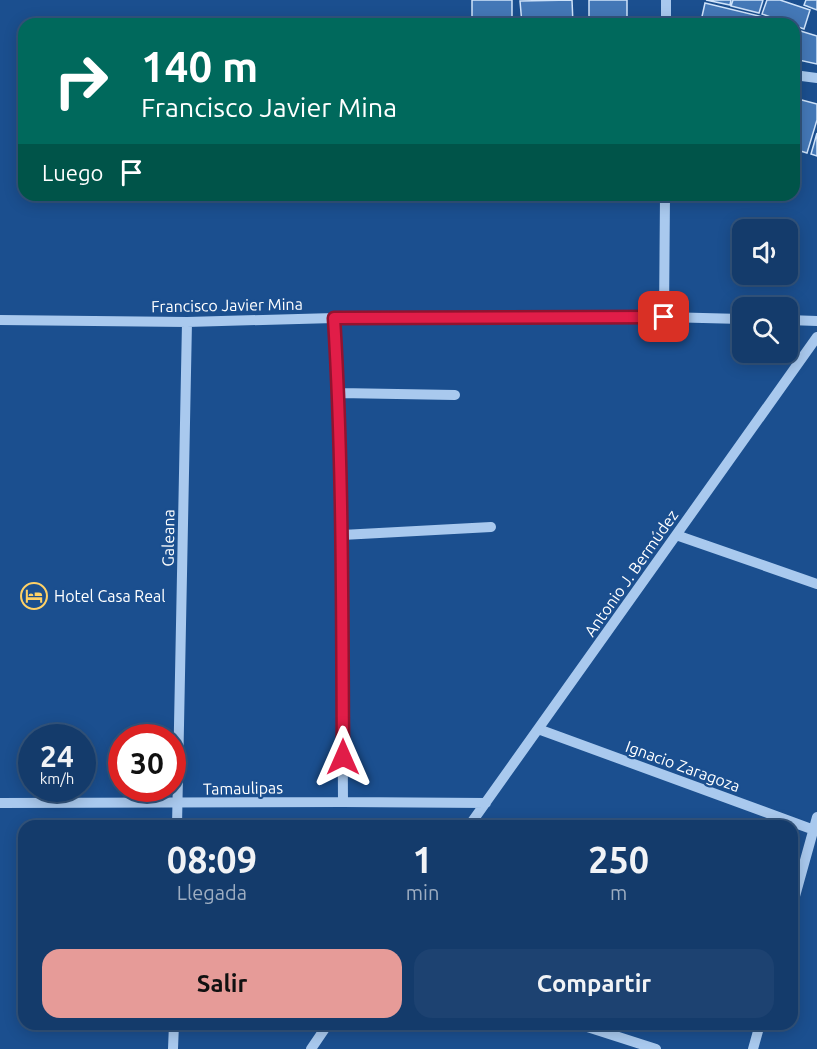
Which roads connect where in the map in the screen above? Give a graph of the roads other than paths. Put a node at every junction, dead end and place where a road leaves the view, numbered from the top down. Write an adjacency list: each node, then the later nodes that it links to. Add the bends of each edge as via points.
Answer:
1 (666, 0): 2 (street)
2 (666, 18)
3 (800, 76): 4 (street)
4 (817, 78)
5 (665, 201): 6 (street)
6 (664, 317): 7 (street, Francisco Javier Mina); 8 (street, Francisco Javier Mina)
7 (334, 318): 12 (street, Francisco Javier Mina); 14 (street)
8 (732, 319)
9 (0, 320): 12 (street, Francisco Javier Mina)
10 (798, 320): 11 (street)
11 (817, 321)
12 (187, 322): 23 (street, Galeana)
13 (817, 337): 18 (street, Antonio J. Bermúdez)
14 (339, 393): 15 (street); 17 (street)
15 (455, 395)
16 (491, 528): 17 (street)
17 (342, 535): 21 (street)
18 (676, 535): 19 (street); 20 (street, Antonio J. Bermúdez)
19 (817, 584)
20 (538, 729): 24 (street, Antonio J. Bermúdez); 28 (street, Ignacio Zaragoza)
21 (343, 802): 23 (street, Tamaulipas); 24 (street, Tamaulipas)
22 (0, 803): 23 (street, Tamaulipas)
23 (178, 803): 26 (street, Galeana)
24 (486, 803): 27 (street, Antonio J. Bermúdez)
25 (817, 817): 30 (street)
26 (177, 820)
27 (473, 820)
28 (785, 820)
29 (798, 825): 30 (street, Ignacio Zaragoza)
30 (815, 831): 31 (street)
31 (798, 887)
32 (174, 1030): 36 (street)
33 (324, 1030): 37 (street)
34 (597, 1030): 38 (street)
35 (758, 1030): 39 (street)
36 (173, 1049)
37 (311, 1049)
38 (656, 1049)
39 (753, 1049)

